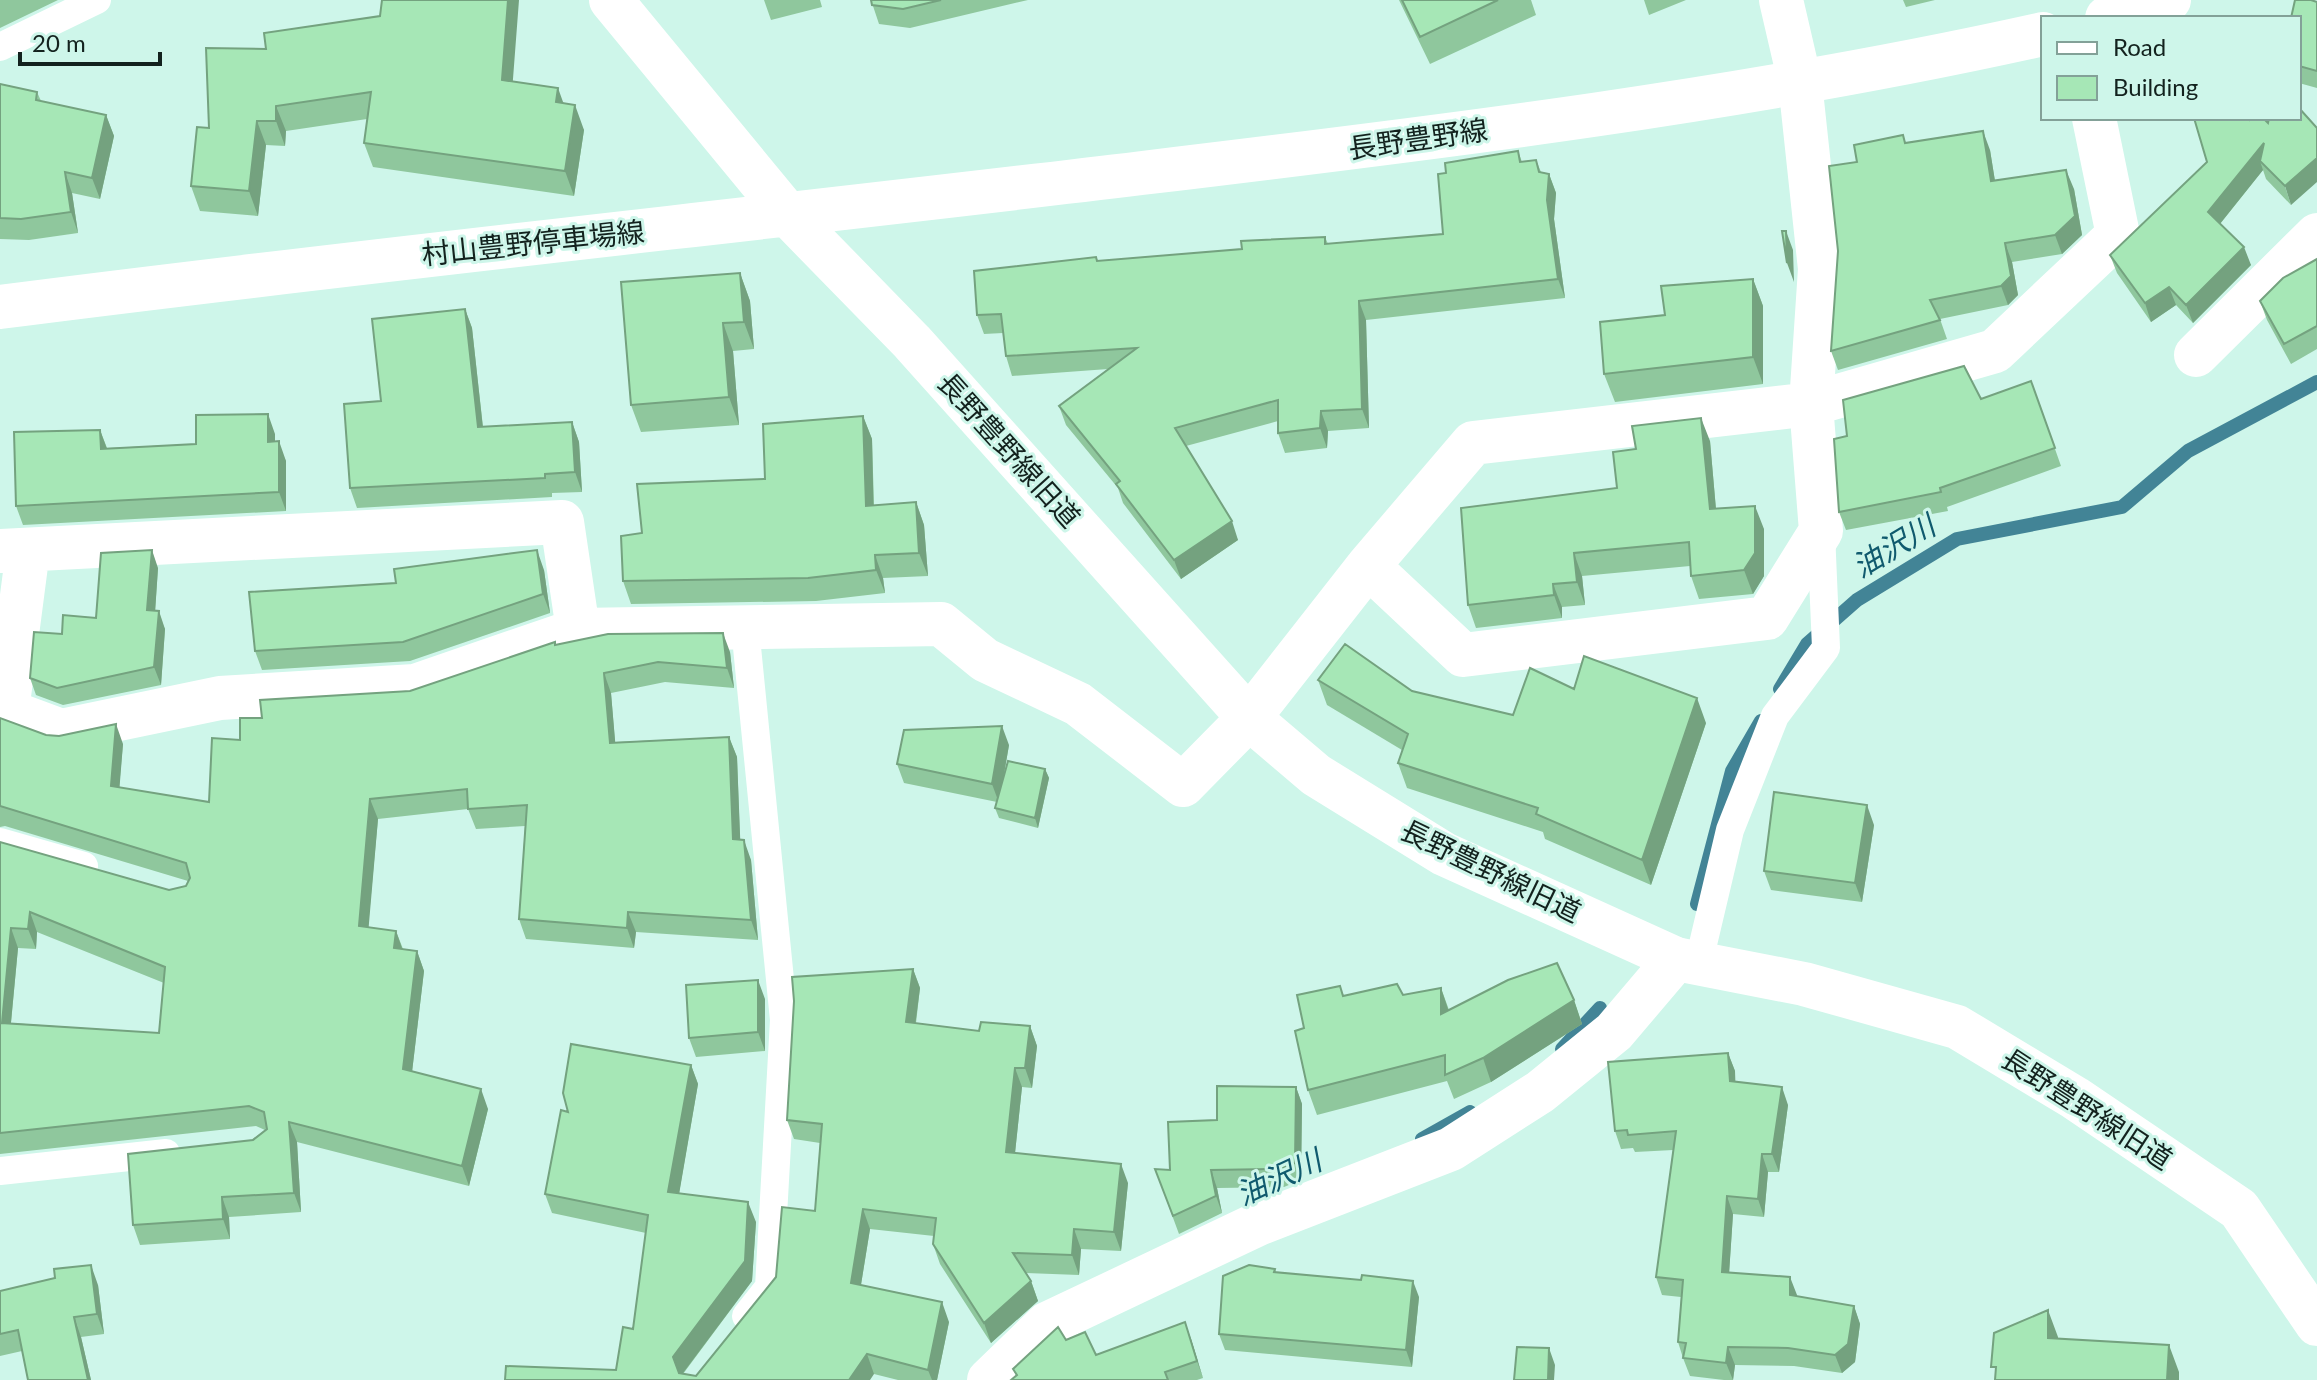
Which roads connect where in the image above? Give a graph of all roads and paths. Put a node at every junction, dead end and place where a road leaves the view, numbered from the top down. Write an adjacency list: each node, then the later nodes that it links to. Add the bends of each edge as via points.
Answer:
1 (97, 0): 7 (lane)
2 (611, 0): 10 (street)
3 (1781, 0): 8 (street)
4 (2169, 0): 5 (street)
5 (2114, 16)
6 (2041, 34): 8 (street, 長野豊野線)
7 (0, 47)
8 (1800, 82): 10 (street, 長野豊野線, via 1374,146); 14 (street, via 1820,269)
9 (2094, 120): 14 (street, via 2118,235 1995,351)
10 (789, 216): 12 (street, 村山豊野停車場線, via 373,259); 21 (street, 長野豊野線旧道, via 912,342)
11 (2317, 235): 13 (street)
12 (0, 307)
13 (2196, 355)
14 (1811, 404): 15 (street); 17 (street, via 1473,443)
15 (1821, 531): 17 (street, via 1767,618 1463,655); 24 (lane, via 1826,648 1775,716)
16 (14, 550): 19 (street, via 562,522); 20 (street)
17 (1368, 566): 21 (street)
18 (745, 627): 19 (street); 21 (street, via 941,624 985,660 1078,704 1183,785); 28 (lane, via 784,1020 769,1287)
19 (578, 630): 20 (street, via 415,686 220,698 61,731)
20 (3, 709)
21 (1249, 718): 24 (street, 長野豊野線旧道, via 1316,775 1444,854)
22 (0, 842): 23 (lane)
23 (105, 872)
24 (1687, 960): 27 (street, 長野豊野線旧道, via 1804,984 1957,1027 2075,1098 2239,1209); 29 (street, via 1614,1032 1540,1092 1451,1149 1258,1224 1076,1309 1047,1324)
25 (197, 1149): 26 (lane)
26 (0, 1171)
27 (2317, 1324)
28 (725, 1343)
29 (989, 1380)

